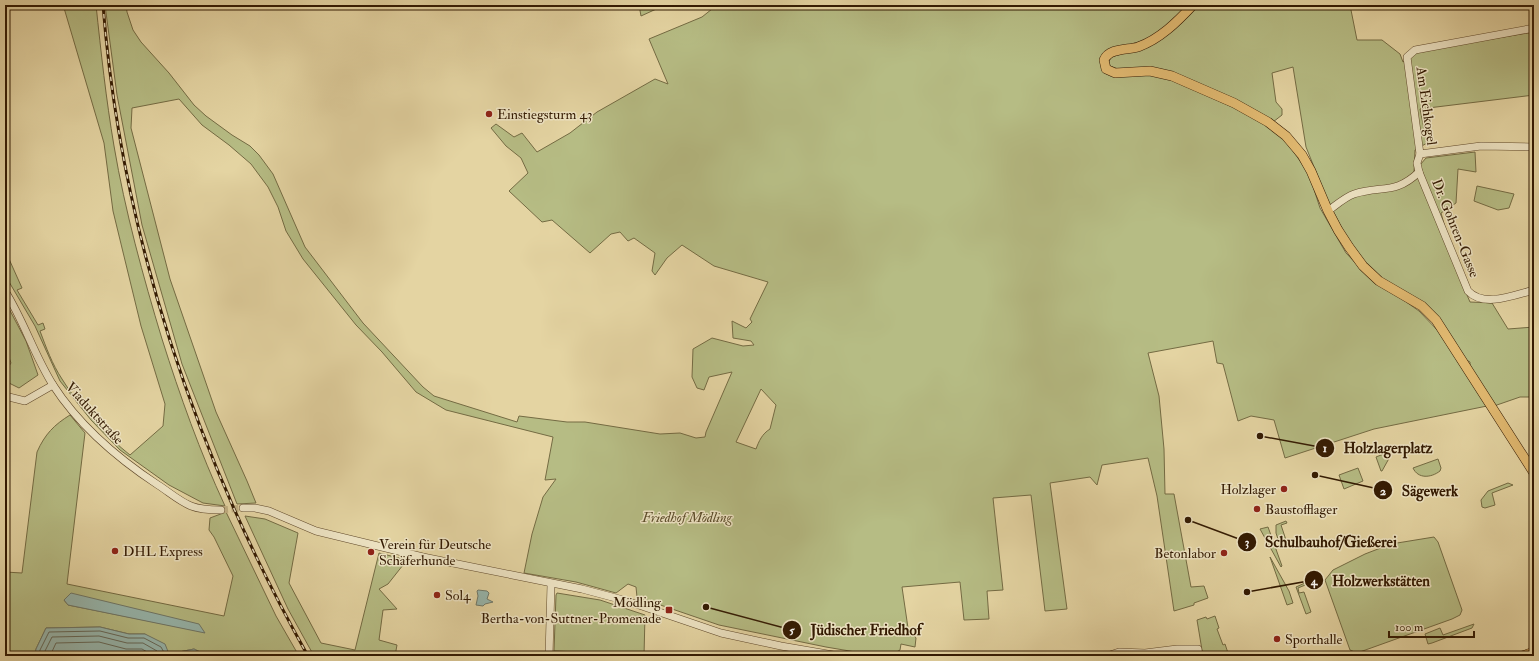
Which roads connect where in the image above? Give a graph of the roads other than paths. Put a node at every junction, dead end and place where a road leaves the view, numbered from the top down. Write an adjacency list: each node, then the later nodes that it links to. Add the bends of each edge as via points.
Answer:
1 (1193, 5): 6 (main road, via 1162,34 1137,47 1108,54 1104,60 1106,69 1115,73 1142,70 1172,76 1234,103 1268,122 1286,136 1302,155)
2 (1534, 28): 4 (street, Am Eichkogel, via 1415,50 1407,57)
3 (1534, 147): 4 (street, Am Eichkogel, via 1481,146)
4 (1420, 154): 5 (street, Dr. Gohren-Gasse, via 1417,163)
5 (1419, 172): 6 (street, via 1398,187 1353,194); 7 (street, Dr. Gohren-Gasse, via 1471,294 1489,300)
6 (1328, 211): 11 (main road, via 1363,266 1379,281 1422,306 1436,320)
7 (1534, 290)
8 (5, 291): 9 (street, Viaduktstraße)
9 (53, 385): 10 (street, via 25,401); 13 (street, Viaduktstraße, via 71,409 116,455 191,506)
10 (5, 396)
11 (1534, 473)
12 (243, 508): 14 (street, via 268,511 316,531 372,545)
13 (221, 510)
14 (551, 584): 17 (street); 18 (street, via 627,601 721,633)
15 (1198, 652): 19 (street, via 1177,649 1145,653 1118,652)
16 (1534, 652): 20 (main road)
17 (549, 656)
18 (839, 656)
19 (1107, 656)
20 (1522, 656)

